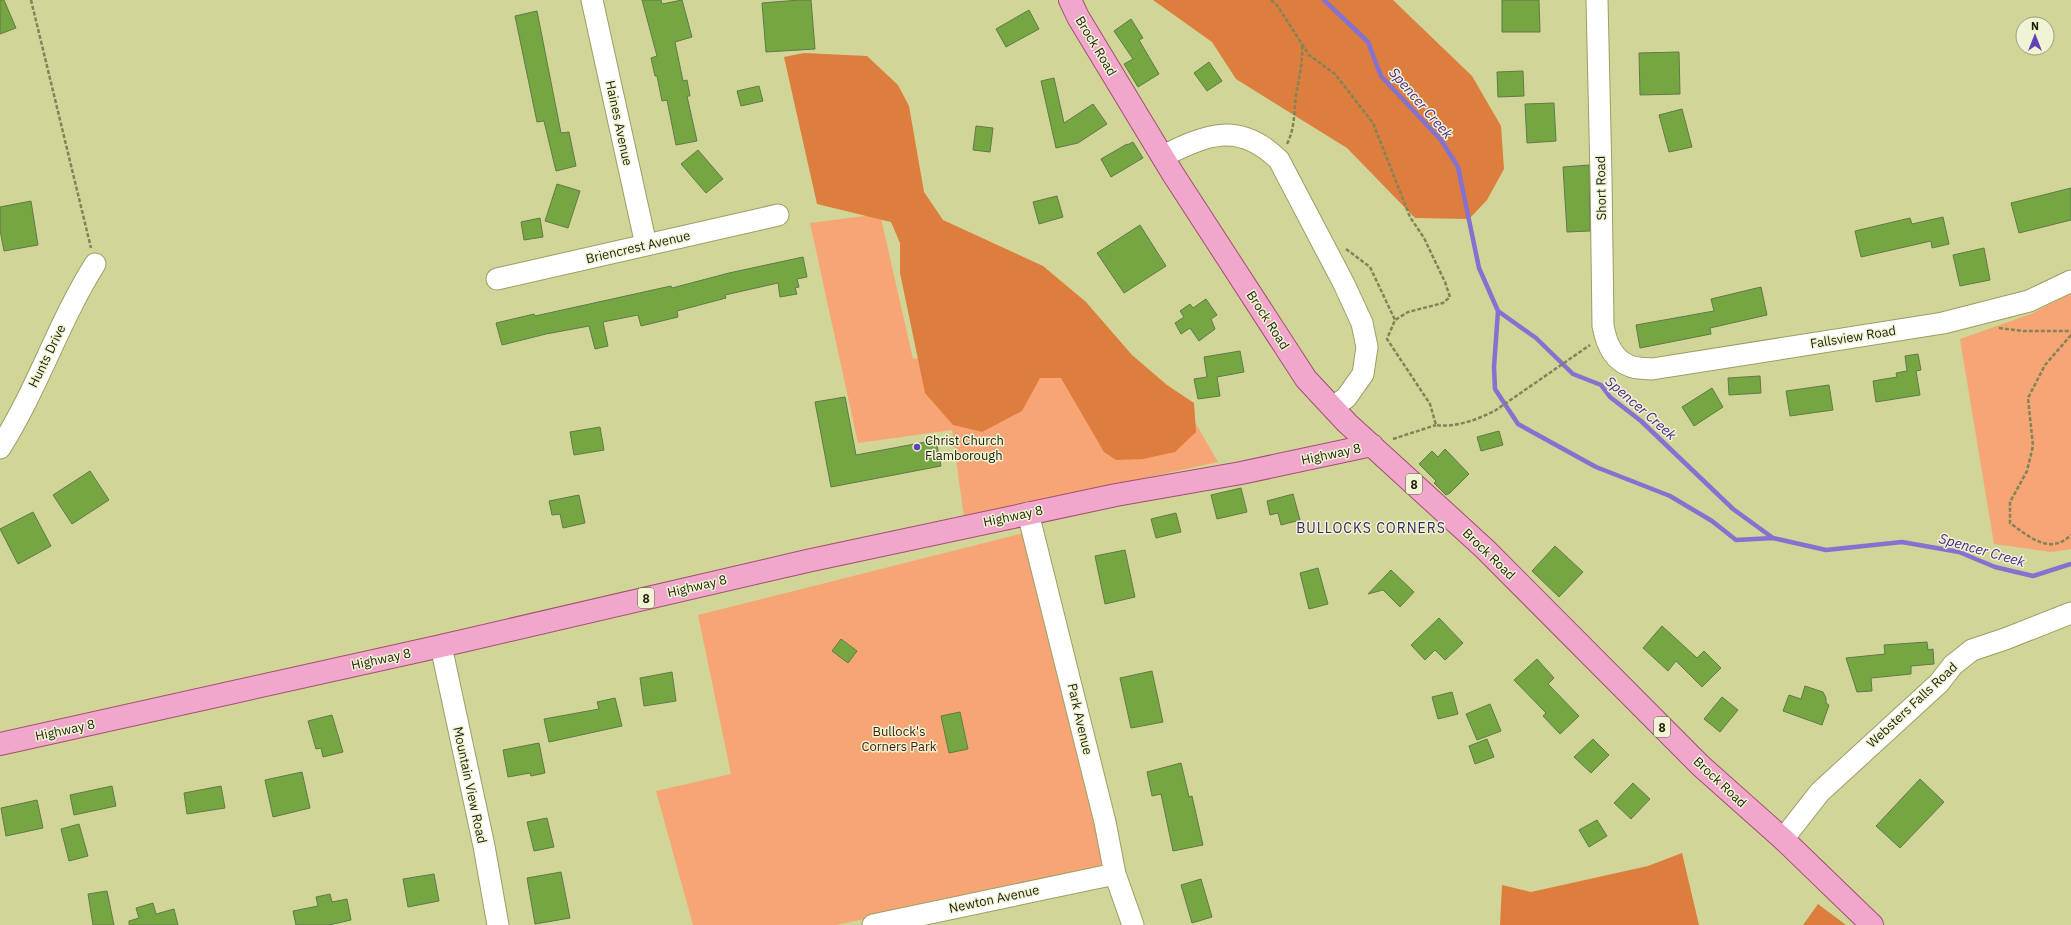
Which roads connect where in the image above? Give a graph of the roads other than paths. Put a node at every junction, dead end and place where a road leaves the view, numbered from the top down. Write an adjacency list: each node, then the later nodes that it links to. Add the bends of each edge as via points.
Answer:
1 (592, 0): 6 (street, Haines Avenue)
2 (1070, 0): 4 (main road, Brock Road, via 1078,18)
3 (1597, 0): 10 (street, Short Road, via 1602,326 1605,339 1614,355)
4 (1163, 156): 11 (main road, Brock Road, via 1306,379); 11 (street, via 1194,142 1224,135 1245,136 1266,146 1279,160 1362,323 1367,347 1366,362 1359,382 1346,398)
5 (778, 215): 6 (street, Briencrest Avenue)
6 (646, 245): 8 (street, Briencrest Avenue)
7 (95, 264): 13 (street, Hunts Drive, via 83,283 13,428)
8 (498, 279)
9 (2071, 281): 10 (street, Fallsview Road, via 2029,300 1943,323 1652,369)
10 (1629, 366)
11 (1332, 407): 12 (main road, Brock Road)
12 (1372, 445): 14 (main road, Highway 8 / 8, via 1241,473); 18 (main road, Brock Road / 8, via 1485,549 1701,766)
13 (0, 448)
14 (1028, 513): 16 (main road, Highway 8 / 8, via 807,561); 19 (street, Park Avenue, via 1105,822)
15 (2071, 613): 18 (street, Websters Falls Road, via 1972,650 1953,665 1939,682 1820,792)
16 (441, 646): 17 (main road, Highway 8 / 8); 20 (street, Mountain View Road, via 484,846)
17 (0, 744)
18 (1783, 840): 23 (main road, Brock Road / 8)
19 (1115, 874): 21 (street, Newton Avenue); 22 (street, Park Avenue)
20 (498, 925)
21 (873, 925)
22 (1133, 925)
23 (1872, 925)

